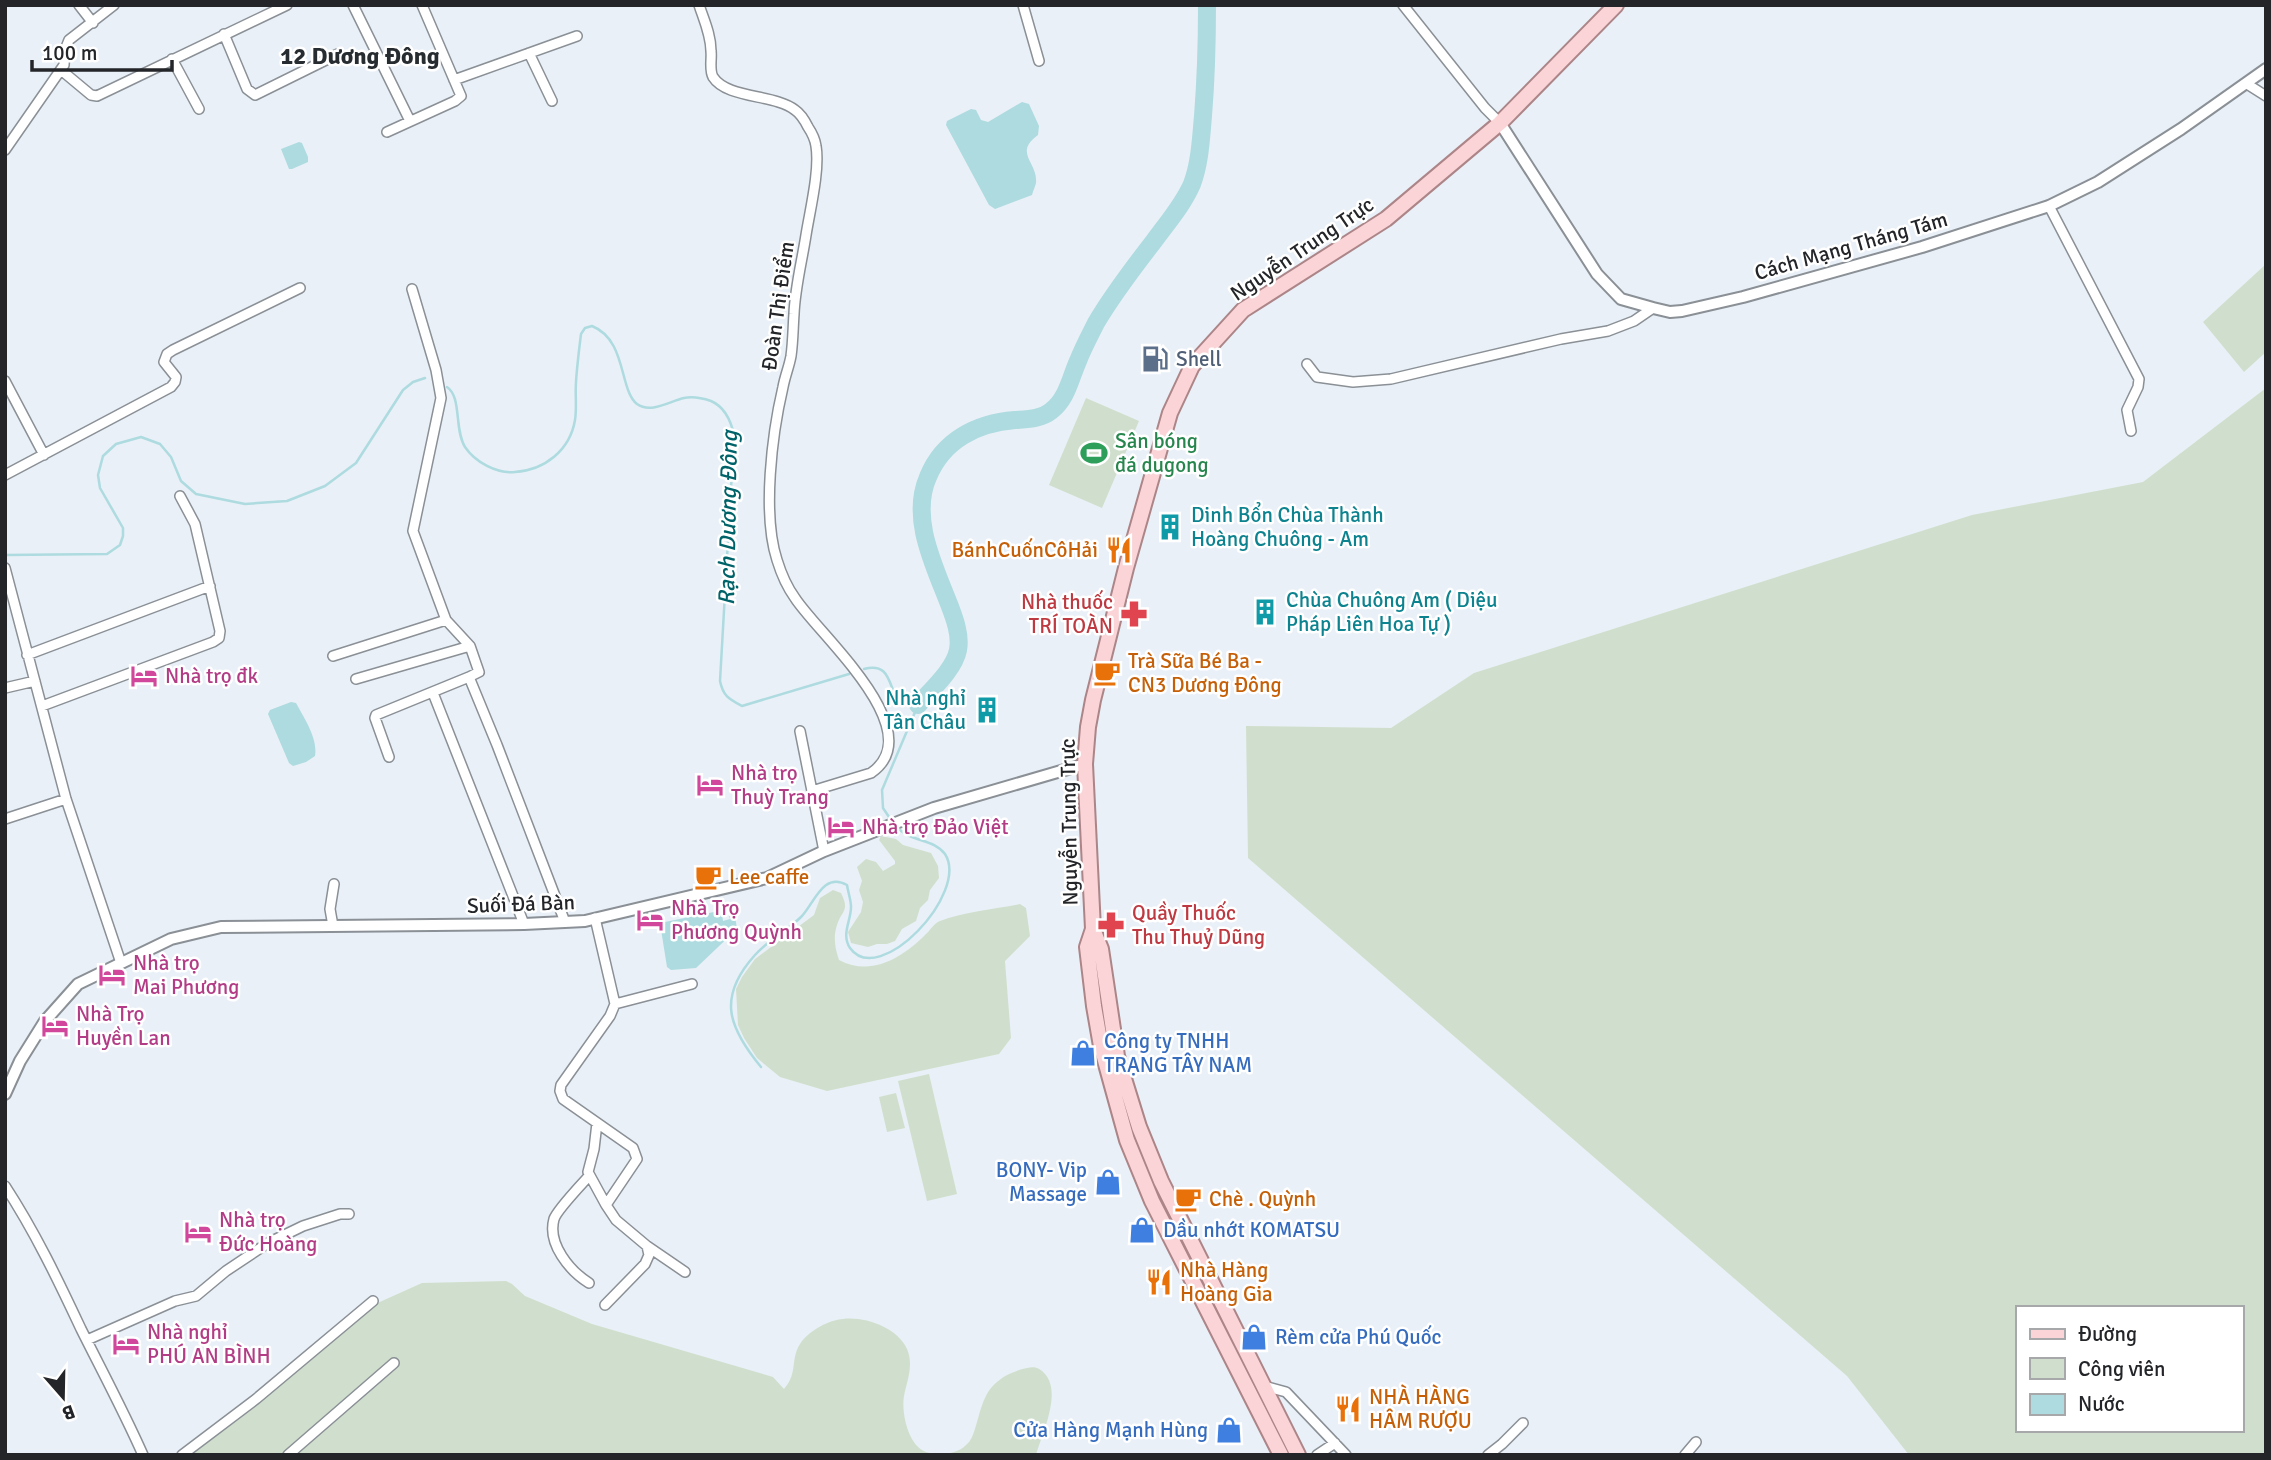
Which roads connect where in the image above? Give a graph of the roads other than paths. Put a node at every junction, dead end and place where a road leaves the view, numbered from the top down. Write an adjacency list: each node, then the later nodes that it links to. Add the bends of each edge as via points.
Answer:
1 (79, 5): 10 (street)
2 (114, 5): 10 (street)
3 (286, 5): 11 (street)
4 (354, 5): 24 (street)
5 (422, 5): 19 (street)
6 (699, 5): 53 (street, Đoàn Thị Điểm, via 716,80 797,111 816,146 793,343 774,449 770,515 774,550 800,606 844,655 881,711 888,744 886,757 871,773)
7 (1023, 5): 16 (street)
8 (1402, 5): 25 (street)
9 (1616, 5): 25 (main road, Nguyễn Trung Trực)
10 (93, 23): 18 (street, via 69,40)
11 (224, 34): 14 (street, via 247,89 255,95); 15 (street)
12 (576, 36): 13 (street)
13 (529, 53): 19 (street); 22 (street)
14 (338, 54)
15 (172, 59): 18 (street, via 97,96); 23 (street)
16 (1039, 61)
17 (2266, 69): 20 (street, Cách Mạng Tháng Tám)
18 (61, 70): 27 (street)
19 (454, 80): 24 (street, via 459,99)
20 (2247, 84): 21 (street); 28 (street, Cách Mạng Tháng Tám, via 2098,182)
21 (2266, 96)
22 (552, 101)
23 (199, 109)
24 (410, 121): 26 (street)
25 (1500, 123): 31 (street, Cách Mạng Tháng Tám, via 1597,274 1621,299); 52 (main road, Nguyễn Trung Trực, via 1386,219 1243,310 1192,366 1170,413 1126,568 1093,700)
26 (387, 132)
27 (5, 150)
28 (2049, 206): 31 (street, Cách Mạng Tháng Tám, via 1699,309); 34 (street, via 2139,379 2127,410)
29 (300, 288): 35 (street, via 167,354 163,362 176,377 171,387)
30 (412, 289): 40 (street, via 441,398 413,531)
31 (1653, 309): 32 (street, via 1608,331 1391,379 1332,380 1317,377)
32 (1307, 364)
33 (5, 381): 35 (street)
34 (2131, 431)
35 (44, 455): 36 (street)
36 (5, 475)
37 (180, 496): 39 (street, via 195,524)
38 (5, 568): 42 (street)
39 (210, 586): 42 (street); 49 (street, via 219,638)
40 (446, 620): 41 (street); 43 (street)
41 (470, 646): 44 (street, via 479,672); 45 (street)
42 (27, 655): 46 (street)
43 (333, 656)
44 (469, 677): 48 (street); 59 (street)
45 (356, 679)
46 (35, 681): 47 (street); 49 (street)
47 (5, 688)
48 (433, 693): 51 (street, via 376,715); 60 (street)
49 (42, 706): 54 (street)
50 (800, 731): 53 (street)
51 (388, 757)
52 (1085, 764): 56 (street, Suối Đá Bàn, via 934,808); 62 (main road, Nguyễn Trung Trực)
53 (812, 791): 56 (street)
54 (66, 799): 55 (street); 63 (street)
55 (5, 819)
56 (824, 851): 58 (street, Suối Đá Bàn, via 767,878)
57 (334, 884): 61 (street)
58 (595, 918): 59 (street, Suối Đá Bàn); 65 (street)
59 (565, 922): 60 (street, Suối Đá Bàn)
60 (523, 924): 61 (street, Suối Đá Bàn)
61 (333, 926): 63 (street, Suối Đá Bàn, via 221,928 171,939)
62 (1093, 929): 79 (main road, Nguyễn Trung Trực, via 1101,949 1117,1056 1139,1127 1161,1181); 86 (main road, Nguyễn Trung Trực, via 1087,947 1094,1006 1127,1140 1152,1201)
63 (121, 963): 66 (street, Suối Đá Bàn, via 78,984 45,1021)
64 (692, 984): 65 (street)
65 (615, 1004): 67 (street, via 560,1091 563,1099)
66 (6, 1094)
67 (597, 1123): 68 (street); 70 (street, via 633,1148 637,1160)
68 (589, 1176): 70 (street); 74 (street, via 556,1215 553,1233 573,1272)
69 (5, 1186): 77 (street)
70 (606, 1205): 72 (street)
71 (349, 1214): 77 (street, via 303,1226 268,1243 196,1296)
72 (647, 1247): 73 (street); 76 (street, via 645,1264)
73 (685, 1272)
74 (589, 1283)
75 (373, 1301): 84 (street)
76 (605, 1305)
77 (87, 1340): 83 (street)
78 (394, 1363): 85 (street)
79 (1264, 1386): 82 (street, via 1286,1392); 87 (main road, Nguyễn Trung Trực)
80 (1523, 1423): 90 (street)
81 (1696, 1442): 91 (street)
82 (1335, 1443): 88 (street); 89 (street)
83 (143, 1455)
84 (182, 1455)
85 (288, 1455)
86 (1281, 1455)
87 (1298, 1455)
88 (1317, 1455)
89 (1346, 1455)
90 (1488, 1455)
91 (1685, 1455)

